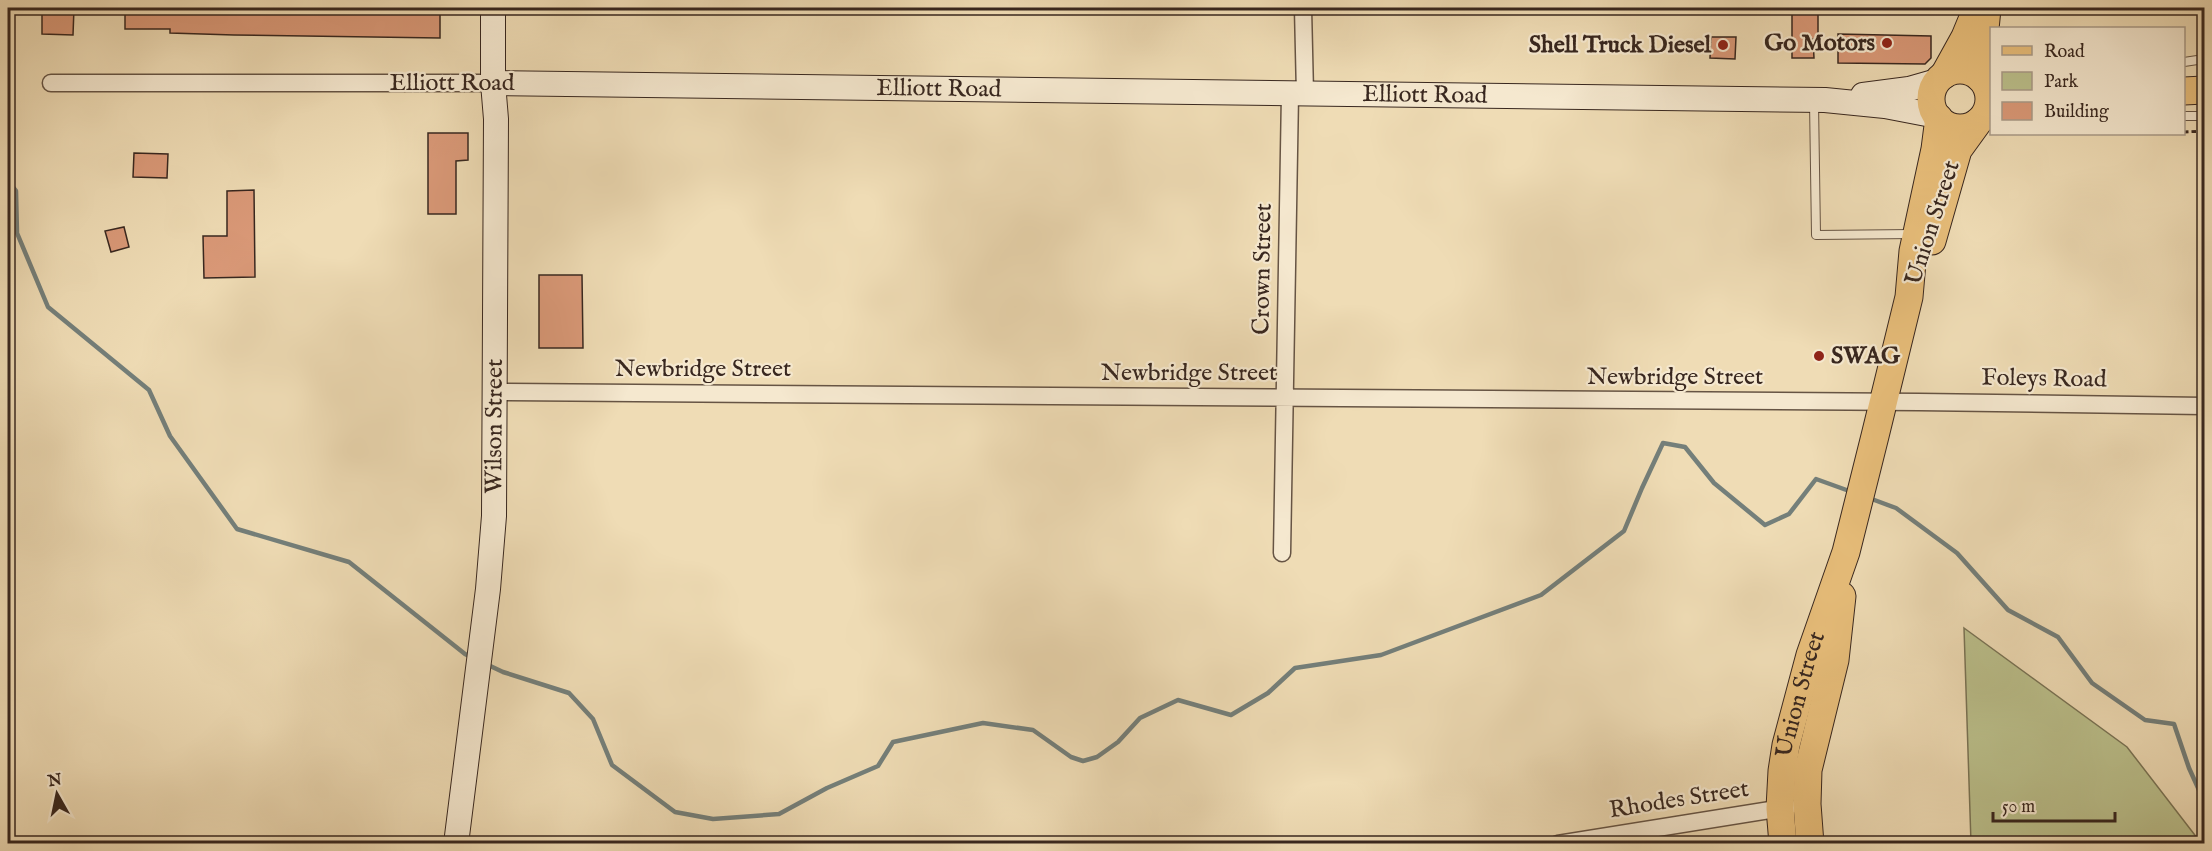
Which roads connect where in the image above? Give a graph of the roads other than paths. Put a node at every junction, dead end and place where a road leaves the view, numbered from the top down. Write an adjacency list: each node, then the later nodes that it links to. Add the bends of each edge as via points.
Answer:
1 (493, 8): 10 (street, Wilson Street)
2 (1303, 8): 13 (street, Crown Street)
3 (1977, 8): 7 (main road)
4 (1987, 8): 8 (main road)
5 (2205, 59): 6 (lane)
6 (2185, 62)
7 (1940, 78): 8 (main road, via 1962,70); 14 (street, Elliott Road, via 1883,93); 17 (main road, via 1931,98)
8 (1984, 79): 18 (main road, via 1989,98)
9 (51, 83): 10 (street, Elliott Road)
10 (493, 84): 13 (street, Elliott Road); 21 (street, Wilson Street)
11 (2205, 90): 12 (main road)
12 (2185, 91)
13 (1297, 94): 14 (street, Elliott Road); 22 (street, Crown Street)
14 (1820, 100): 17 (street, Elliott Road, via 1885,106); 19 (lane, via 1816,235)
15 (2185, 116): 16 (lane)
16 (2205, 116)
17 (1938, 117): 18 (main road, via 1958,127); 19 (main road, Union Street)
18 (1984, 118): 20 (main road, Union Street, via 1958,150 1929,251)
19 (1916, 234): 20 (main road, Union Street)
20 (1909, 297): 23 (main road, Union Street)
21 (494, 392): 22 (street, Newbridge Street); 29 (street, Wilson Street, via 494,516 488,589)
22 (1285, 398): 23 (street, Newbridge Street); 26 (street, Crown Street)
23 (1883, 402): 24 (street, Foleys Road); 25 (main road, Union Street)
24 (2205, 406)
25 (1846, 552): 27 (main road, Union Street, via 1835,660 1810,761); 28 (main road, Union Street, via 1796,702 1782,771)
26 (1282, 553)
27 (1807, 804): 28 (street, Rhodes Street); 32 (main road, Union Street)
28 (1780, 808): 30 (street, Rhodes Street); 31 (main road, Union Street)
29 (456, 843)
30 (1558, 843)
31 (1783, 843)
32 (1810, 843)

